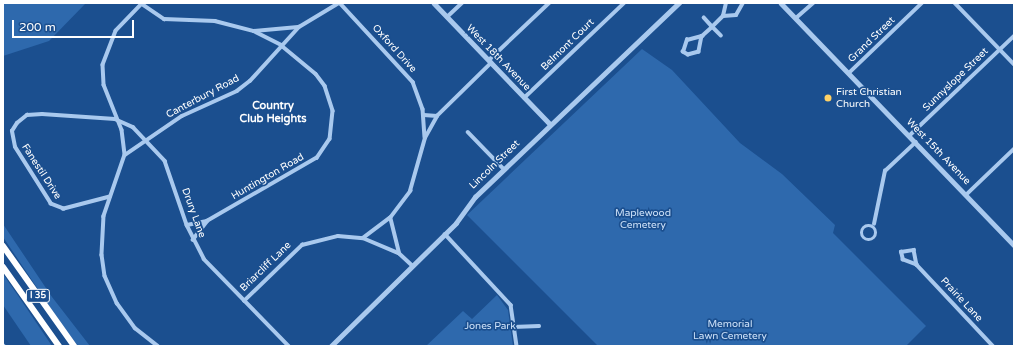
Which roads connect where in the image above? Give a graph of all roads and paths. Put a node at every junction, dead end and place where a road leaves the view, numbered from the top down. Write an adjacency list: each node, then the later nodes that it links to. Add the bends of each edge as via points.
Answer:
1 (340, 3): 18 (street, Canterbury Road); 30 (street, Oxford Drive, via 406,72 419,96)
2 (434, 3): 15 (street, West 18th Avenue)
3 (462, 3): 15 (street)
4 (549, 3): 26 (street)
5 (624, 3): 29 (street, Belmont Court)
6 (679, 3): 33 (street, Lincoln Street)
7 (726, 3): 14 (street)
8 (743, 3): 14 (street, via 736,15)
9 (781, 3): 17 (street, West 15th Avenue)
10 (813, 3): 17 (street)
11 (922, 3): 28 (street, Grand Street)
12 (956, 3): 25 (street)
13 (142, 4): 20 (street, Huntington Road, via 164,18 215,21); 32 (street, via 116,31 103,65 104,85)
14 (723, 16): 19 (street)
15 (447, 17): 26 (street, West 18th Avenue)
16 (704, 18): 19 (street)
17 (796, 18): 28 (street, West 15th Avenue)
18 (299, 27): 20 (street); 24 (street, Canterbury Road)
19 (712, 27): 21 (street); 22 (street)
20 (254, 31): 24 (street, Huntington Road)
21 (702, 36): 21 (street, via 687,40 683,52 688,55 699,52)
22 (721, 36)
23 (1014, 36): 25 (street, Sunnyslope Street)
24 (281, 45): 37 (street, Canterbury Road, via 250,81 237,91); 45 (street, Huntington Road, via 316,74 325,86 333,111 330,139 317,158 300,170)
25 (1000, 49): 27 (street); 35 (street, Sunnyslope Street)
26 (490, 62): 29 (street, West 18th Avenue); 31 (street)
27 (1014, 64)
28 (849, 73): 35 (street, West 15th Avenue)
29 (524, 98): 33 (street, West 18th Avenue)
30 (424, 115): 31 (street); 36 (street, Oxford Drive)
31 (437, 116): 36 (street)
32 (119, 120): 37 (street, Drury Lane); 40 (street); 43 (street, Fanestil Drive, via 27,115 12,131 15,147 56,208)
33 (550, 124): 41 (street, Lincoln Street)
34 (468, 132): 41 (street)
35 (909, 136): 38 (street, West 15th Avenue)
36 (425, 138): 44 (street, via 410,191)
37 (145, 139): 40 (street, Canterbury Road); 47 (street, Drury Lane, via 170,170)
38 (916, 142): 42 (street, West 15th Avenue); 46 (street, via 885,172)
39 (1014, 149): 42 (street)
40 (125, 154): 43 (street)
41 (504, 169): 48 (street, Lincoln Street)
42 (966, 195): 51 (street, West 15th Avenue)
43 (110, 197): 62 (street, via 101,232 105,276 128,320)
44 (390, 218): 49 (street); 53 (street)
45 (208, 221): 47 (street); 50 (street, Huntington Road)
46 (874, 224): 46 (street, via 862,231 868,240 875,236)
47 (187, 225): 50 (street, Drury Lane)
48 (445, 234): 55 (street, Lincoln Street); 59 (street, via 507,299)
49 (363, 238): 53 (street, Briarcliff Lane); 57 (street, Briarcliff Lane, via 338,236 302,245)
50 (194, 240): 57 (street, Drury Lane, via 219,277)
51 (1014, 245)
52 (3, 246): 61 (highway, I 35)
53 (399, 253): 55 (street)
54 (917, 265): 54 (street, Prairie Lane, via 914,250 901,252 903,260); 66 (street, Prairie Lane)
55 (413, 266): 64 (street, Lincoln Street)
56 (3, 267): 60 (highway, I 35)
57 (244, 301): 63 (street, Drury Lane)
58 (539, 326): 59 (street)
59 (513, 327): 65 (street)
60 (59, 346)
61 (74, 346)
62 (158, 346)
63 (289, 346)
64 (331, 346)
65 (517, 346)
66 (993, 346)

